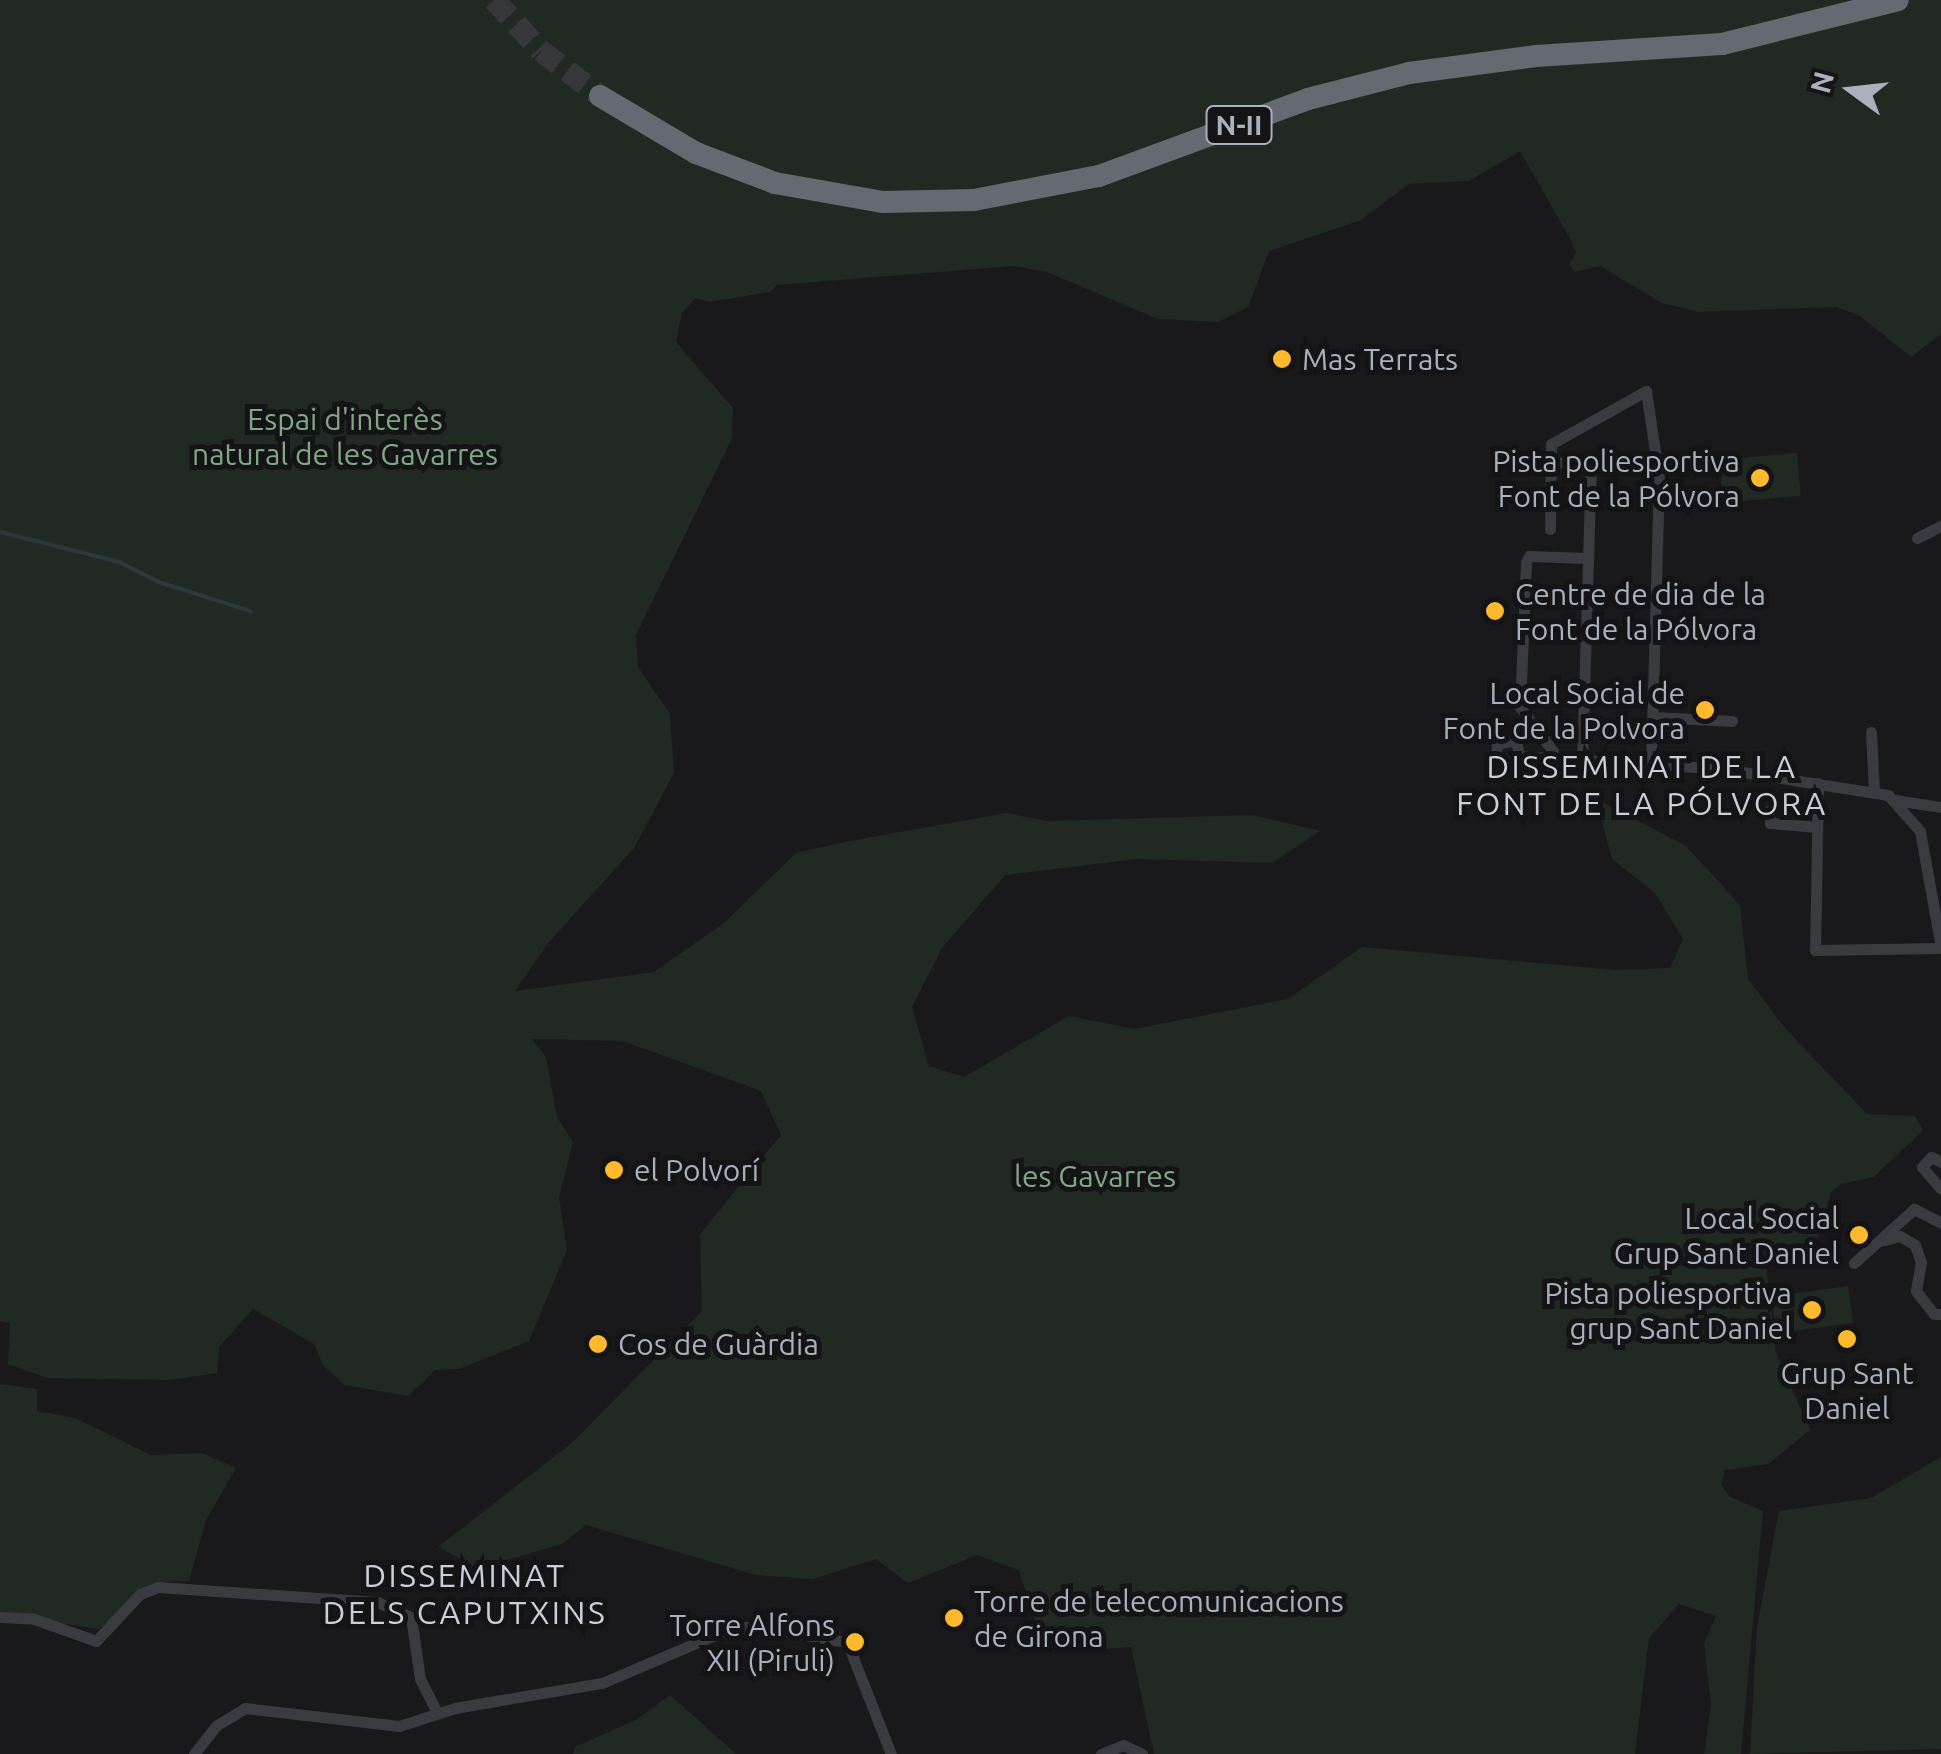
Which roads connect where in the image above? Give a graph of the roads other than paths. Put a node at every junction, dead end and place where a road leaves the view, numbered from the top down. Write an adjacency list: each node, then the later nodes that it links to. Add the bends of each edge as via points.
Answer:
1 (1898, 0): 2 (highway, N-II, via 1722,44 1525,57 1391,77 1308,99 1099,176 974,200 854,199 775,183 696,153)
2 (600, 96)
3 (1551, 462): 4 (street); 5 (street, via 1552,444 1646,391); 7 (street)
4 (1591, 464): 5 (street); 9 (street)
5 (1658, 466): 10 (street)
6 (1941, 526): 8 (street)
7 (1550, 529)
8 (1917, 538)
9 (1588, 558): 14 (street, via 1529,556 1526,562 1520,707); 15 (street)
10 (1653, 717): 11 (street); 16 (street)
11 (1732, 721)
12 (1870, 732): 18 (street)
13 (1519, 756): 14 (street)
14 (1561, 762): 15 (street)
15 (1582, 762): 16 (street)
16 (1651, 765): 17 (street)
17 (1818, 783): 18 (street); 22 (street)
18 (1874, 791): 19 (street)
19 (1895, 800): 20 (street); 23 (street, via 1920,831)
20 (1941, 807)
21 (1770, 810): 22 (street, via 1770,823)
22 (1818, 827): 23 (street, via 1815,950)
23 (1941, 948)
24 (1941, 1162): 25 (street, via 1931,1157 1922,1167)
25 (1941, 1189)
26 (1941, 1223): 27 (street, via 1914,1209)
27 (1880, 1241): 28 (street); 29 (street, via 1900,1236 1916,1245 1916,1291)
28 (1854, 1263)
29 (1941, 1314)
30 (0, 1617): 31 (street, via 34,1619 96,1641 140,1594 158,1586 377,1602 411,1617 420,1679)
31 (437, 1712): 32 (street, via 388,1727 254,1706 217,1726); 33 (street, via 602,1683 734,1628 786,1628 847,1642)
32 (194, 1754)
33 (891, 1754)
34 (1101, 1754): 35 (street, via 1123,1745)
35 (1142, 1754)

